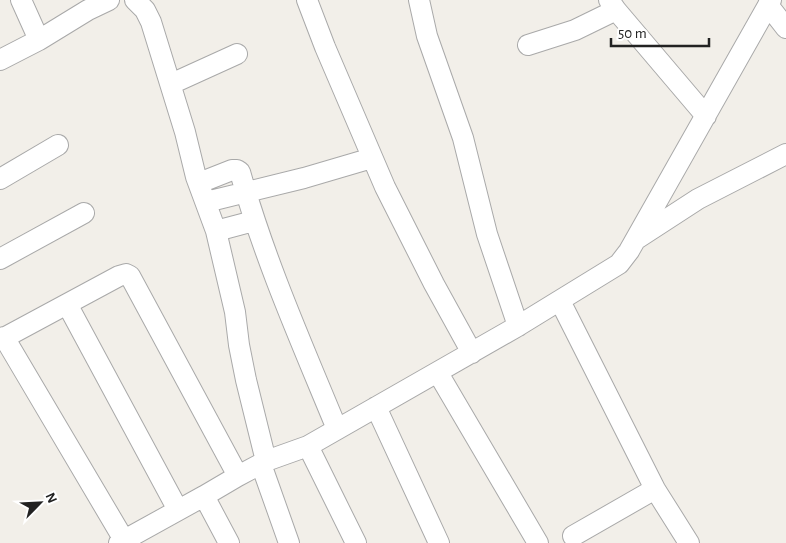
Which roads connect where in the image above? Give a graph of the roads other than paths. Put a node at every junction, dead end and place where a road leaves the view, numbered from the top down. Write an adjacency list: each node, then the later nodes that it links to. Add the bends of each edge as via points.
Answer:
1 (21, 0): 9 (street)
2 (109, 0): 9 (street)
3 (135, 0): 13 (street, via 151,22)
4 (307, 0): 17 (street)
5 (419, 0): 29 (street, via 427,36 463,138 487,234)
6 (769, 2): 8 (street); 14 (street)
7 (613, 3): 10 (street, via 575,30); 14 (street)
8 (786, 28)
9 (39, 40): 12 (street)
10 (528, 45)
11 (237, 54): 13 (street)
12 (0, 60)
13 (170, 84): 19 (street)
14 (706, 116): 25 (street)
15 (58, 145): 18 (street)
16 (786, 154): 25 (street, via 698,199)
17 (372, 158): 20 (street); 31 (street)
18 (0, 179)
19 (199, 183): 20 (street, via 237,170); 21 (street)
20 (246, 194): 21 (street); 23 (street)
21 (206, 202): 24 (street)
22 (84, 213): 26 (street)
23 (254, 221): 24 (street); 34 (street)
24 (216, 230): 36 (street)
25 (634, 241): 27 (street, via 619,264)
26 (0, 259)
27 (560, 301): 29 (street); 38 (street)
28 (67, 304): 30 (street); 37 (street, via 118,276 130,276); 40 (street)
29 (518, 326): 31 (street)
30 (2, 338): 42 (street)
31 (472, 353): 32 (street)
32 (438, 373): 33 (street); 47 (street)
33 (376, 407): 34 (street); 46 (street)
34 (337, 429): 35 (street)
35 (308, 446): 36 (street); 45 (street)
36 (264, 462): 37 (street); 44 (street)
37 (238, 476): 39 (street)
38 (655, 489): 41 (street); 48 (street)
39 (204, 496): 40 (street); 43 (street)
40 (178, 510): 42 (street)
41 (574, 536)
42 (131, 539)
43 (229, 543)
44 (289, 543)
45 (356, 543)
46 (439, 543)
47 (538, 543)
48 (689, 543)

